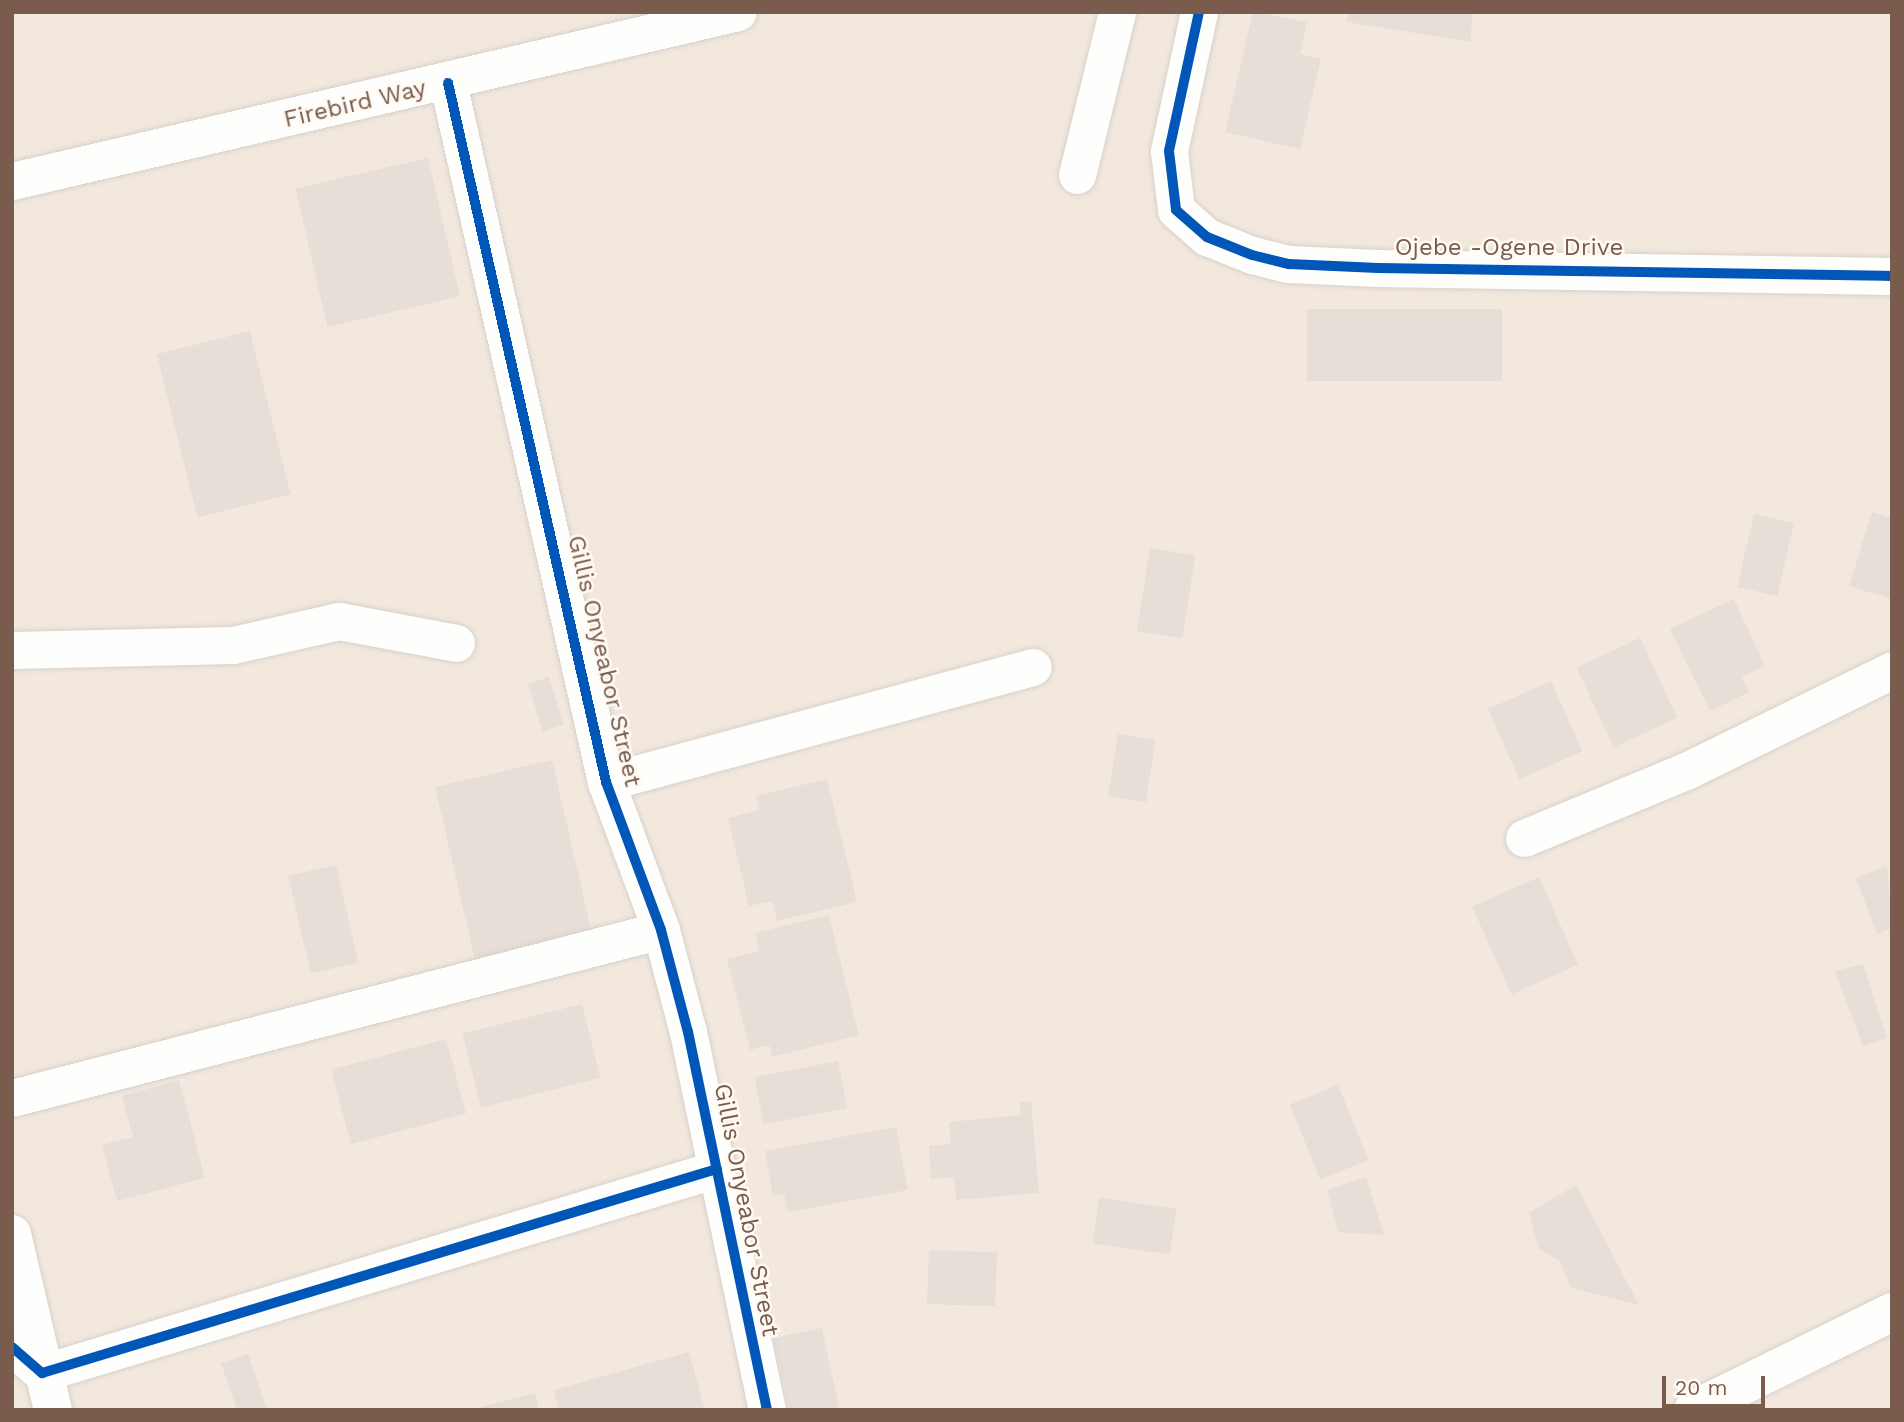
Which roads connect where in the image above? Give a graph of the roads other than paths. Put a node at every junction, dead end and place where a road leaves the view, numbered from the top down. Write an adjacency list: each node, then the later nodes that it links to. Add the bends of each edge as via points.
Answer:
1 (738, 12): 4 (street, Firebird Way)
2 (1117, 12): 5 (street)
3 (1199, 12): 7 (street, Ojebe -Ogene Drive, via 1175,103 1169,175 1177,210 1207,237 1289,264)
4 (448, 83): 6 (street, Firebird Way); 12 (street, Gillis Onyeabor Street)
5 (1077, 175)
6 (12, 181)
7 (1892, 276)
8 (456, 643): 9 (street, via 339,621 233,645)
9 (12, 650)
10 (1033, 667): 12 (street)
11 (1892, 670): 13 (street, via 1686,771)
12 (606, 782): 14 (street, Gillis Onyeabor Street)
13 (1524, 838)
14 (661, 930): 15 (street); 16 (street, Gillis Onyeabor Street)
15 (12, 1098)
16 (717, 1169): 20 (street); 22 (street, Gillis Onyeabor Street)
17 (12, 1234): 20 (street)
18 (1892, 1312): 23 (street)
19 (12, 1347): 20 (street)
20 (42, 1373): 21 (street)
21 (52, 1410)
22 (766, 1410)
23 (1693, 1410)

